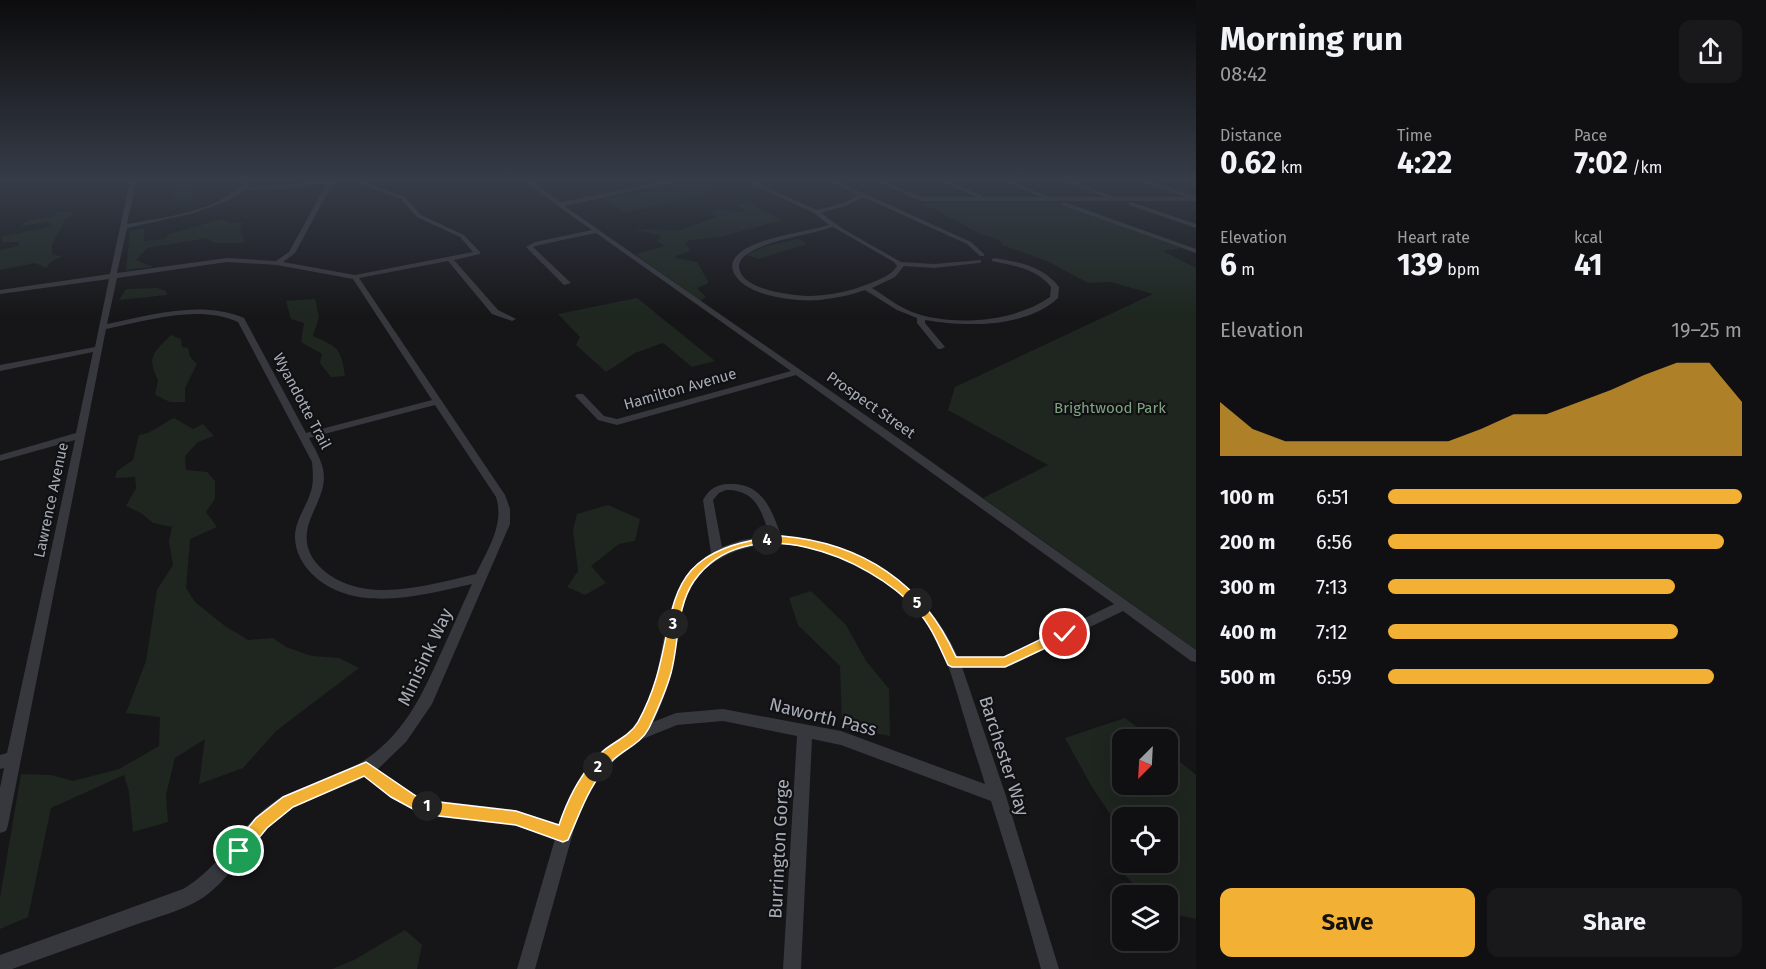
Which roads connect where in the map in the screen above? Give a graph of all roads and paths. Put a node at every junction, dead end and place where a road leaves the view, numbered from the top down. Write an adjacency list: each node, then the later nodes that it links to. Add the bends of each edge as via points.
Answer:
1 (125, 226): 15 (street, Lawrence Avenue)
2 (307, 226): 13 (street, via 292,253)
3 (441, 226): 12 (street, via 462,236 478,253)
4 (590, 226): 9 (street, Prospect Street)
5 (831, 226): 18 (street, via 747,251 737,261 738,273 757,288 794,297 827,297)
6 (837, 226): 14 (street)
7 (932, 226): 11 (street, via 969,243)
8 (1127, 226): 10 (street)
9 (597, 231): 17 (street, via 529,247); 26 (street, Prospect Street)
10 (1196, 251)
11 (980, 258): 14 (street, via 934,266); 20 (street, via 1041,274 1055,287 1054,298 1001,319)
12 (451, 260): 16 (street); 21 (street, via 495,312)
13 (277, 263): 15 (street, via 227,260); 16 (street)
14 (899, 264): 18 (street, via 898,272)
15 (114, 275): 19 (street); 22 (street, Lawrence Avenue)
16 (355, 277): 28 (street, Minisink Way)
17 (567, 283)
18 (867, 288): 20 (street, via 901,310)
19 (0, 292)
20 (921, 317): 23 (street, via 921,323)
21 (512, 319)
22 (103, 327): 24 (street, Lawrence Avenue); 30 (street, Wyandotte Trail, via 199,311 236,316 243,322)
23 (941, 347)
24 (98, 349): 25 (street); 29 (street, Lawrence Avenue)
25 (0, 368)
26 (797, 372): 27 (street, Hamilton Avenue, via 617,422 600,418); 35 (street, Prospect Street)
27 (580, 396)
28 (438, 401): 30 (street); 34 (street, Minisink Way, via 504,503 504,524)
29 (80, 435): 31 (street); 40 (street, Lawrence Avenue)
30 (304, 436): 34 (street, Wyandotte Trail, via 318,462 318,472 301,541 304,555 320,574 356,591 390,594)
31 (0, 458)
32 (777, 540): 33 (street, Barchester Way, via 748,543); 33 (street, via 758,495 744,488 722,487 710,494 708,500); 37 (street, Barchester Way, via 806,542 833,550 888,577 931,620)
33 (717, 555): 39 (street, Barchester Way, via 701,565 684,588 664,674 654,704)
34 (480, 578): 41 (street, Minisink Way, via 418,716 394,745)
35 (1124, 605): 36 (street, Prospect Street); 37 (street, via 1005,662)
36 (1196, 657)
37 (952, 662): 43 (street, Barchester Way)
38 (805, 731): 39 (street, Naworth Pass, via 707,715 661,724); 43 (street, Naworth Pass, via 892,755); 48 (street, Burrington Gorge)
39 (636, 736): 45 (street, Barchester Way, via 608,756 587,780)
40 (7, 760): 42 (street, Lawrence Avenue)
41 (366, 768): 45 (street, via 413,802 516,818); 46 (street, Minisink Way, via 274,812 196,892)
42 (5, 778): 44 (street, Lawrence Avenue)
43 (998, 796): 49 (street, Barchester Way)
44 (0, 825)
45 (563, 834): 47 (street, Barchester Way)
46 (0, 964)
47 (525, 969)
48 (792, 969)
49 (1050, 969)

